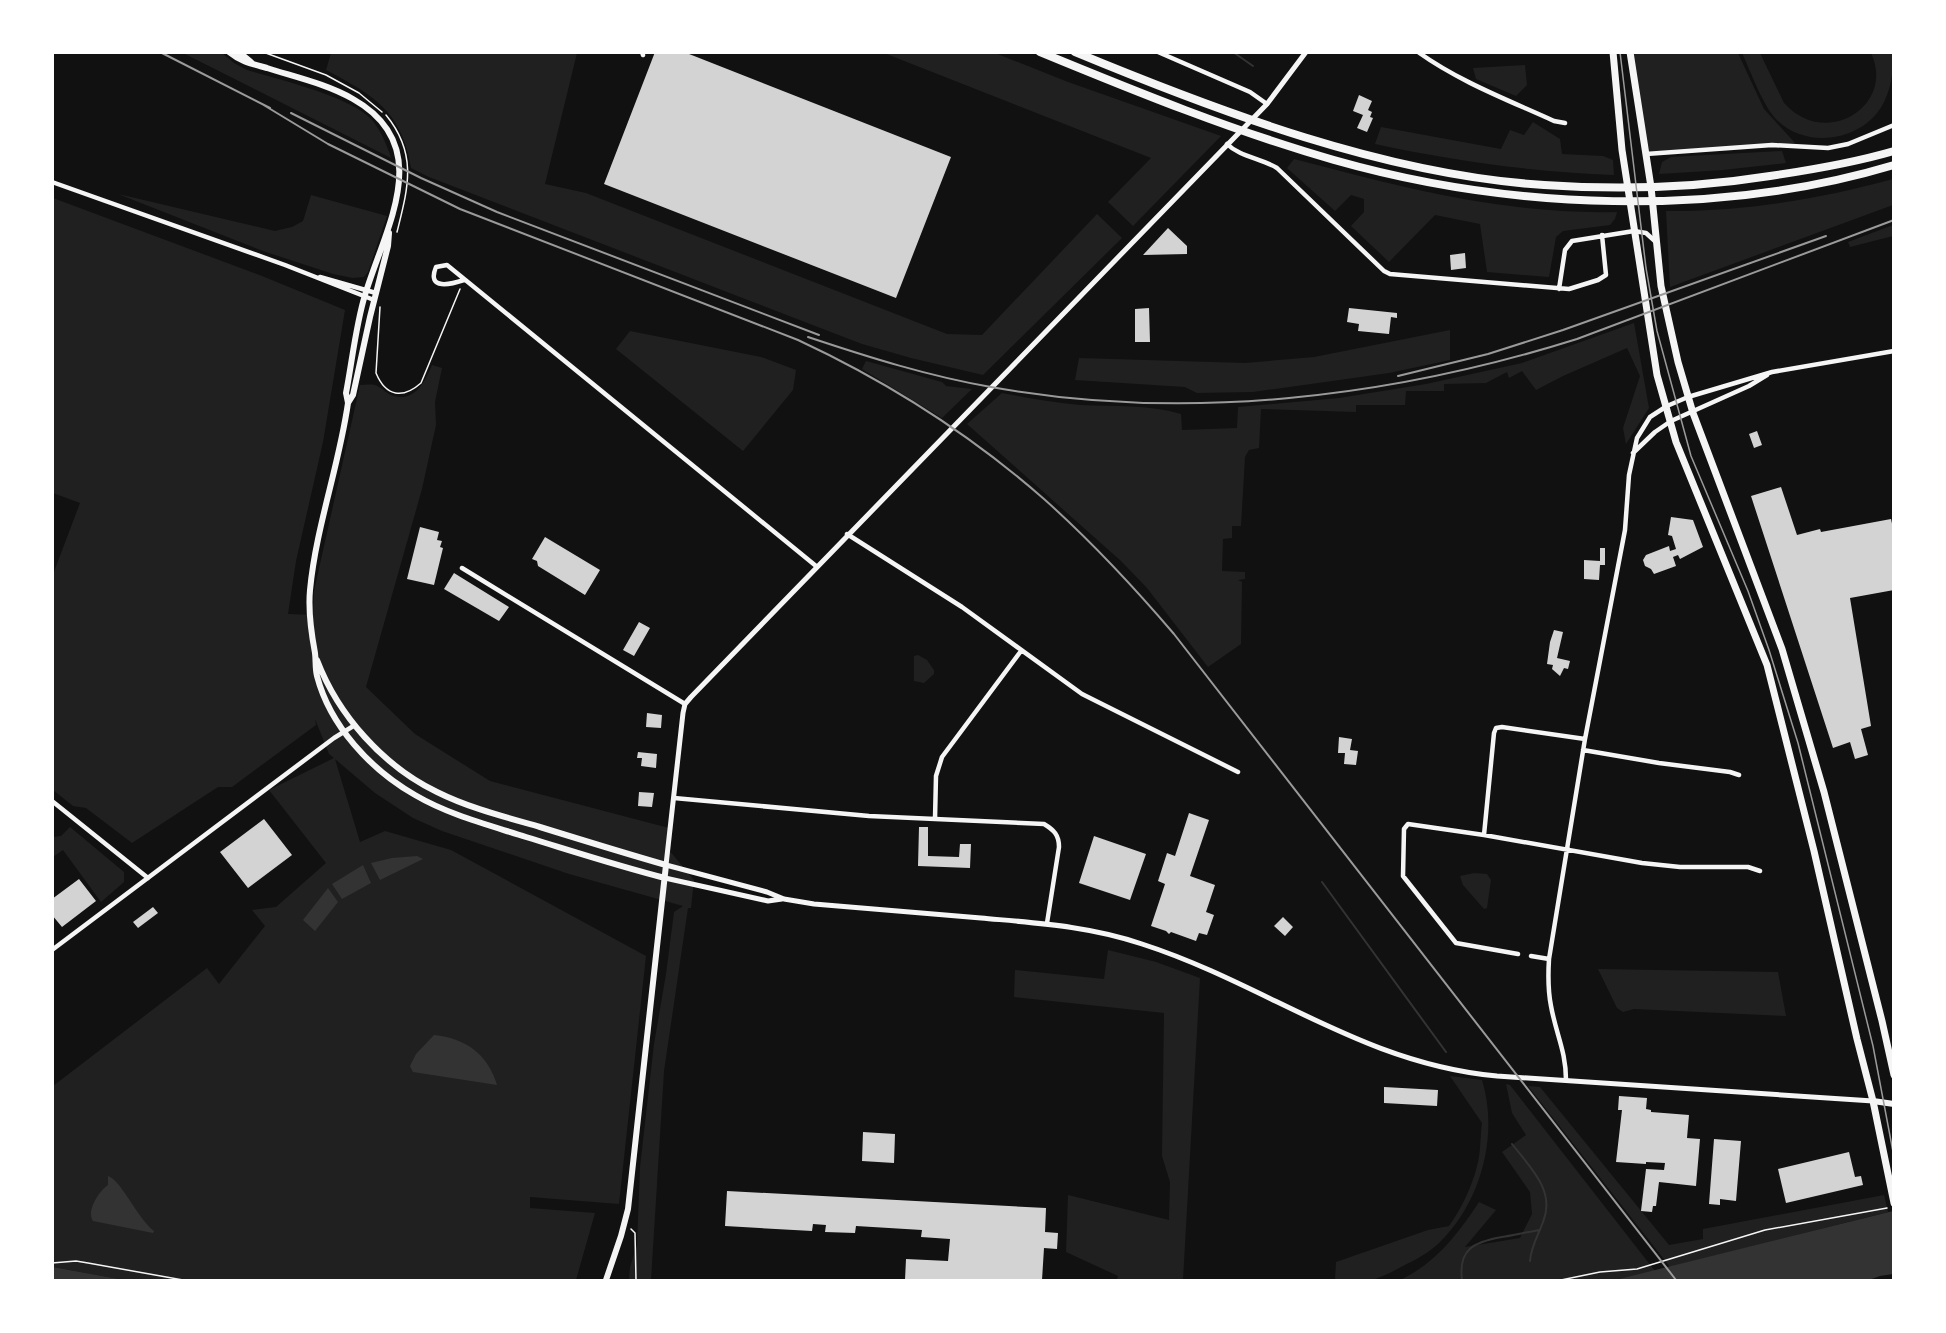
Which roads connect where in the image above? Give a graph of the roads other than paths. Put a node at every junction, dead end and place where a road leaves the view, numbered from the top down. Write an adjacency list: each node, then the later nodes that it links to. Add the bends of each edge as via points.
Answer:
1 (230, 52): 10 (main road, via 242,61)
2 (239, 52): 10 (main road)
3 (1040, 52): 17 (highway, via 1225,125 1334,160 1443,185 1535,198 1665,201 1769,191)
4 (1075, 52): 15 (highway, via 1236,114 1347,149 1446,171 1543,185 1664,187 1749,180)
5 (1158, 52): 11 (street, via 1250,92)
6 (1306, 52): 11 (street)
7 (1418, 52): 12 (street, via 1464,81)
8 (1613, 52): 19 (main road)
9 (1630, 52): 16 (main road)
10 (260, 66): 20 (main road, via 352,98 372,112 391,136 400,179)
11 (1267, 104): 14 (street)
12 (1565, 123)
13 (1893, 125): 16 (street, via 1828,148 1772,146)
14 (1227, 144): 24 (street, via 1277,168 1384,271); 36 (street)
15 (1893, 151)
16 (1646, 154): 22 (main road)
17 (1893, 165)
18 (52, 182): 26 (street)
19 (1634, 231): 21 (street); 22 (street, via 1646,233); 32 (main road, via 1652,347)
20 (388, 233): 25 (main road); 26 (main road)
21 (1602, 235): 24 (street, via 1577,238 1567,245); 24 (street, via 1606,276)
22 (1658, 243): 30 (main road, via 1663,295)
23 (464, 280): 23 (street, via 447,265 436,267 435,280 440,284); 37 (street)
24 (1559, 289)
25 (376, 293): 26 (street); 27 (main road)
26 (365, 294): 27 (street); 31 (main road, via 346,393)
27 (374, 300): 31 (main road)
28 (1893, 351): 29 (street)
29 (1772, 372): 30 (street); 33 (street)
30 (1688, 397): 32 (street); 33 (main road)
31 (348, 404): 40 (main road, via 310,590)
32 (1667, 406): 34 (main road); 35 (street, via 1650,417)
33 (1693, 413): 34 (street); 63 (main road, via 1782,649 1827,801)
34 (1671, 422): 35 (street); 65 (main road, via 1767,665)
35 (1633, 453): 44 (street, via 1625,530)
36 (847, 534): 37 (street); 39 (street, via 962,607)
37 (816, 566): 41 (street)
38 (462, 568): 41 (street)
39 (1021, 651): 46 (street, via 1082,694); 50 (street, via 942,757 936,776)
40 (315, 654): 42 (main road, via 325,679); 43 (main road, via 322,689)
41 (686, 704): 48 (street)
42 (355, 724): 43 (street); 53 (main road, via 395,766 437,792 480,809)
43 (345, 731): 55 (street); 56 (main road, via 387,776 432,804 548,844)
44 (1585, 739): 45 (street); 51 (street, via 1496,728)
45 (1583, 750): 47 (street); 52 (street)
46 (1238, 772)
47 (1739, 776)
48 (674, 798): 50 (street); 53 (street)
49 (52, 801): 55 (street)
50 (935, 819): 58 (street, via 1029,822 1053,829 1059,847)
51 (1484, 835): 52 (street); 60 (street, via 1408,824 1404,829 1403,876 1456,943)
52 (1566, 850): 54 (street, via 1670,866 1748,867); 62 (street)
53 (666, 865): 56 (main road); 57 (street)
54 (1760, 871)
55 (148, 878): 59 (street)
56 (665, 878): 57 (street, via 768,901); 68 (main road, via 632,1173 624,1227)
57 (784, 899): 58 (street)
58 (1047, 923): 64 (street, via 1165,951 1357,1040 1416,1061 1479,1074)
59 (52, 951)
60 (1518, 954)
61 (1531, 956): 62 (street)
62 (1549, 959): 64 (street, via 1551,1008 1566,1060)
63 (1893, 1075)
64 (1566, 1080): 65 (street)
65 (1873, 1101): 66 (main road); 67 (main road)
66 (1893, 1104)
67 (1893, 1205)
68 (606, 1281)

